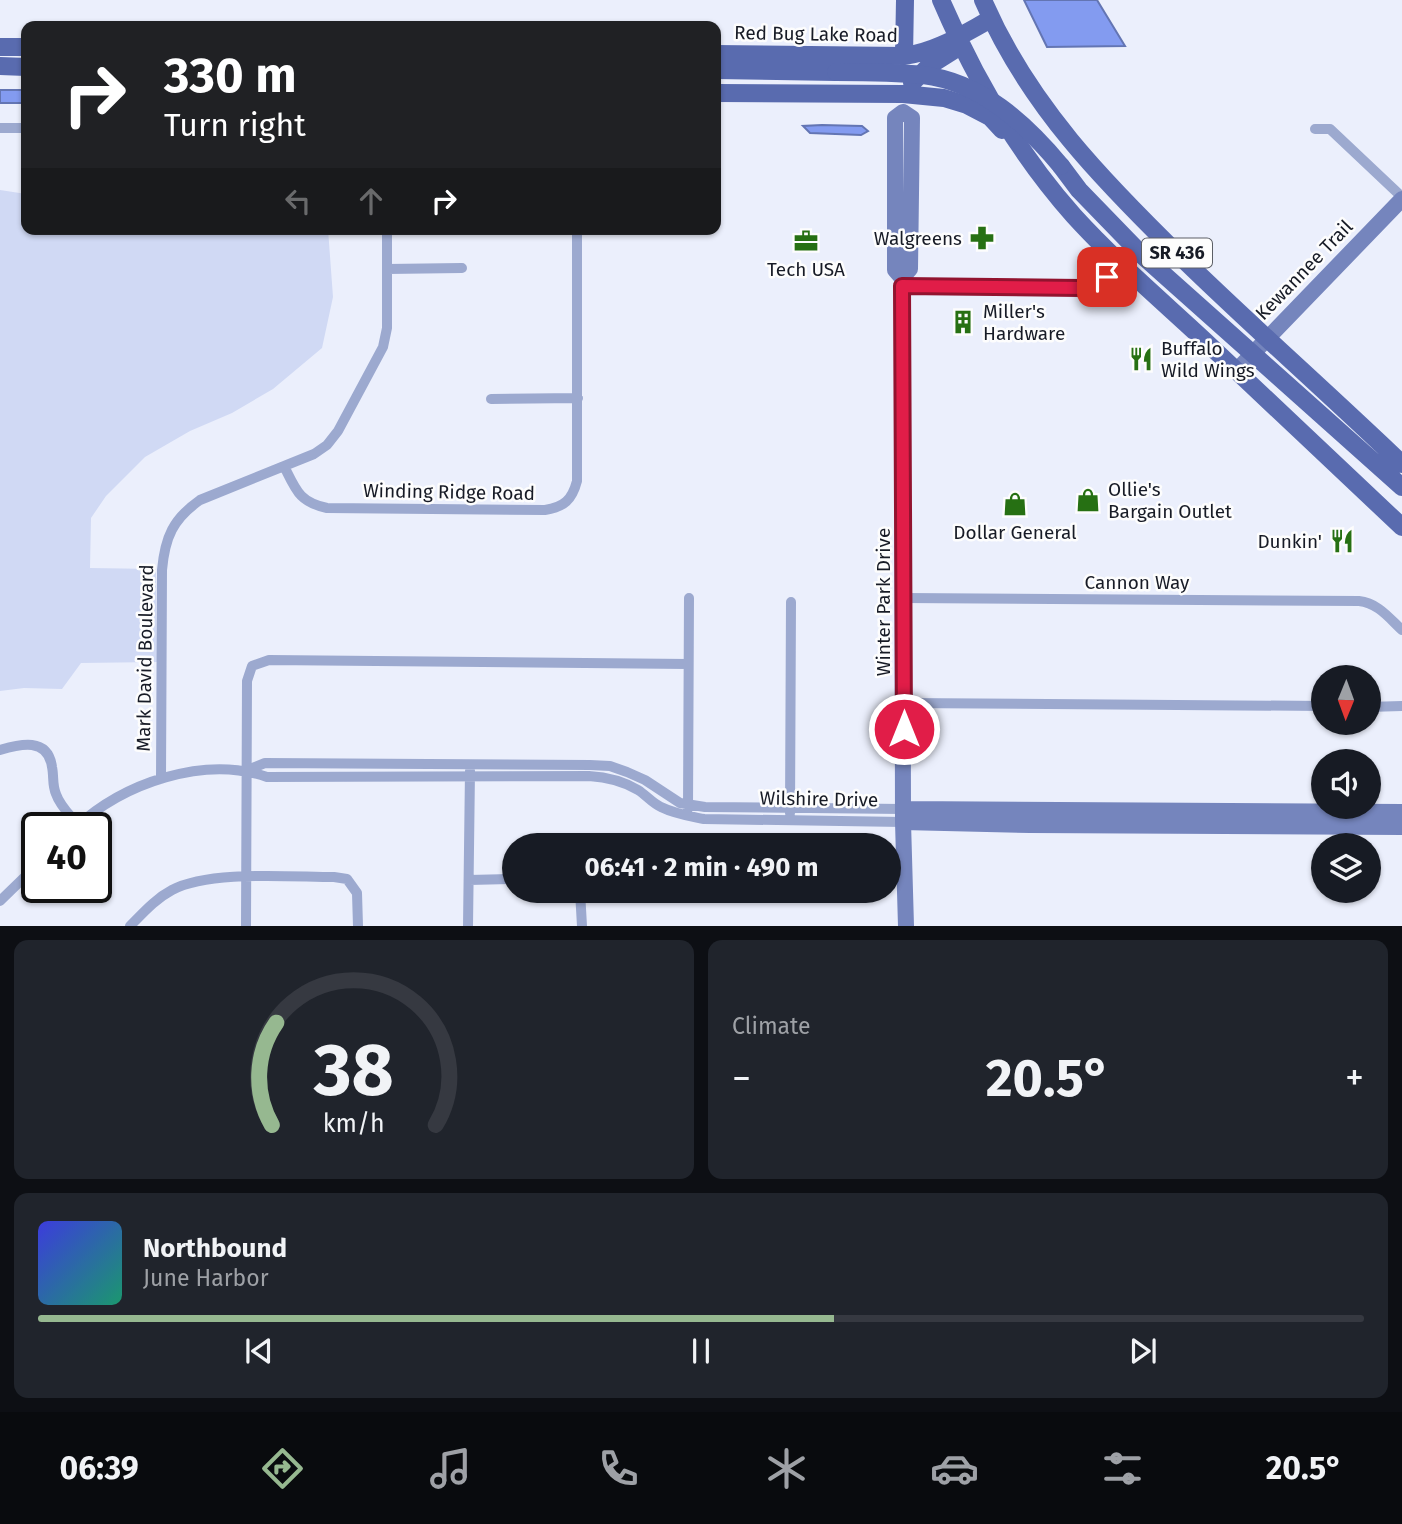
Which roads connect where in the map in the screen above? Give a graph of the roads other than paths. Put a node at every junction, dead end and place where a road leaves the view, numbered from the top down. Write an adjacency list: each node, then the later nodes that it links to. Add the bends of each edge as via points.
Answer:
1 (905, 0): 9 (main road, Winter Park Drive)
2 (941, 0): 5 (main road, SR 436)
3 (983, 0): 4 (main road, SR 436)
4 (994, 23): 5 (main road, Red Bug Lake Road); 26 (main road, SR 436, via 1059,128 1115,193)
5 (959, 41): 9 (main road, Red Bug Lake Road); 14 (main road, Red Bug Lake Road, via 929,66); 18 (main road, SR 436)
6 (0, 47): 7 (main road)
7 (21, 47)
8 (721, 54): 9 (main road, Red Bug Lake Road)
9 (904, 56): 14 (street, Winter Park Drive)
10 (0, 66): 11 (main road)
11 (21, 67)
12 (721, 70): 27 (main road, bridge, via 926,75 973,89 1035,135 1079,190 1143,256)
13 (721, 93): 14 (main road)
14 (903, 103): 18 (main road, via 944,98 967,105 990,117); 25 (street, Winter Park Drive, via 912,118 912,193 910,269)
15 (0, 128): 16 (street)
16 (21, 128)
17 (1315, 129): 19 (street, via 1330,129)
18 (1031, 161): 22 (main road, SR 436, via 1074,216)
19 (1402, 198): 26 (street, Kewannee Trail)
20 (387, 235): 24 (street, Mark David Boulevard)
21 (577, 235): 29 (street, Winding Ridge Road)
22 (1121, 262): 25 (street, via 1099,284 1081,288); 28 (main road, SR 436)
23 (462, 268): 24 (street)
24 (387, 269): 32 (street, Mark David Boulevard, via 387,328 375,363 327,445)
25 (902, 282): 36 (street, Winter Park Drive)
26 (1266, 339): 27 (street, Kewannee Trail); 31 (main road, SR 436)
27 (1252, 354): 28 (street, Kewannee Trail); 33 (main road)
28 (1236, 371): 34 (main road, SR 436)
29 (578, 398): 30 (street); 32 (street, Winding Ridge Road, via 577,481 568,502 557,508 327,508 304,500)
30 (491, 399)
31 (1402, 464)
32 (284, 466): 48 (street, Mark David Boulevard, via 200,500 184,511 169,534 162,570)
33 (1402, 486)
34 (1402, 527)
35 (689, 598): 39 (street)
36 (904, 598): 38 (street, Cannon Way, via 1370,602); 40 (street, Winter Park Drive)
37 (792, 602): 53 (street)
38 (1402, 630)
39 (688, 664): 46 (street, via 269,660 252,666 247,681); 49 (street)
40 (904, 703): 41 (street); 54 (street, Winter Park Drive)
41 (1311, 706)
42 (1402, 706): 43 (street)
43 (1381, 707)
44 (0, 750): 50 (street, via 20,744 42,748 50,756 55,792)
45 (470, 764): 46 (street, Wilshire Drive, via 265,763); 47 (street); 49 (street, Wilshire Drive, via 610,766 645,780)
46 (247, 770): 47 (street, Wilshire Drive, via 267,777); 48 (street, Wilshire Drive, via 212,769); 57 (street)
47 (470, 777): 49 (street, Wilshire Drive, via 607,778 638,790 677,814); 59 (street)
48 (161, 779): 51 (street, Wilshire Drive)
49 (688, 810): 53 (street, Wilshire Drive, via 704,819)
50 (67, 812)
51 (97, 812)
52 (1402, 812): 55 (street, Wilshire Drive)
53 (790, 813): 54 (street, Wilshire Drive)
54 (903, 816): 55 (street, Wilshire Drive); 68 (street, Winter Park Drive)
55 (1223, 818): 56 (street, Wilshire Drive)
56 (1402, 827)
57 (246, 877): 63 (street, via 192,882 174,889); 64 (street); 65 (street, via 346,879 357,893)
58 (502, 879): 59 (street)
59 (469, 880): 66 (street)
60 (21, 881): 61 (street)
61 (0, 901)
62 (581, 903): 67 (street)
63 (130, 926)
64 (246, 926)
65 (358, 926)
66 (468, 926)
67 (582, 926)
68 (906, 926)

